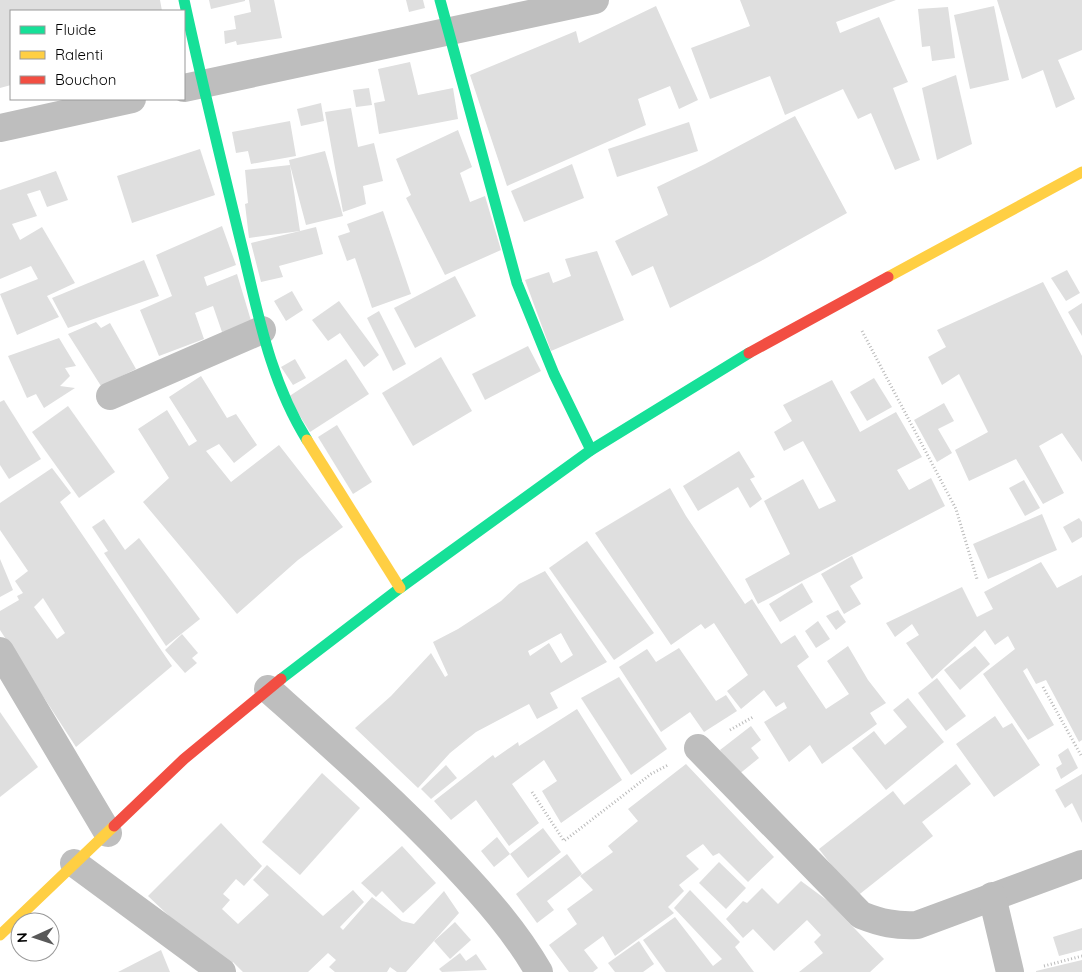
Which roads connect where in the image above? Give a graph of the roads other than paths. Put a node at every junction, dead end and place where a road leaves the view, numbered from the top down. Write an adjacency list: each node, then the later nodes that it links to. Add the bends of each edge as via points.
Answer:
1 (184, 0): 5 (main road)
2 (440, 0): 4 (main road)
3 (595, 0): 4 (street)
4 (449, 32): 5 (street); 11 (main road, via 517,284 554,374)
5 (193, 86): 9 (main road)
6 (127, 100): 7 (street)
7 (0, 128)
8 (1082, 172): 11 (main road, via 759,346)
9 (262, 330): 10 (street); 12 (main road, via 271,365 291,415)
10 (110, 396)
11 (591, 450): 12 (main road)
12 (400, 588): 14 (main road)
13 (0, 651): 16 (street)
14 (268, 689): 16 (main road, via 184,759); 22 (street, via 409,816 494,907)
15 (698, 748): 19 (street, via 861,915 879,923 917,925)
16 (108, 833): 17 (main road)
17 (74, 863): 20 (main road); 21 (street)
18 (1082, 864): 19 (street)
19 (992, 896): 23 (street)
20 (0, 935)
21 (222, 972)
22 (539, 972)
23 (1010, 972)

